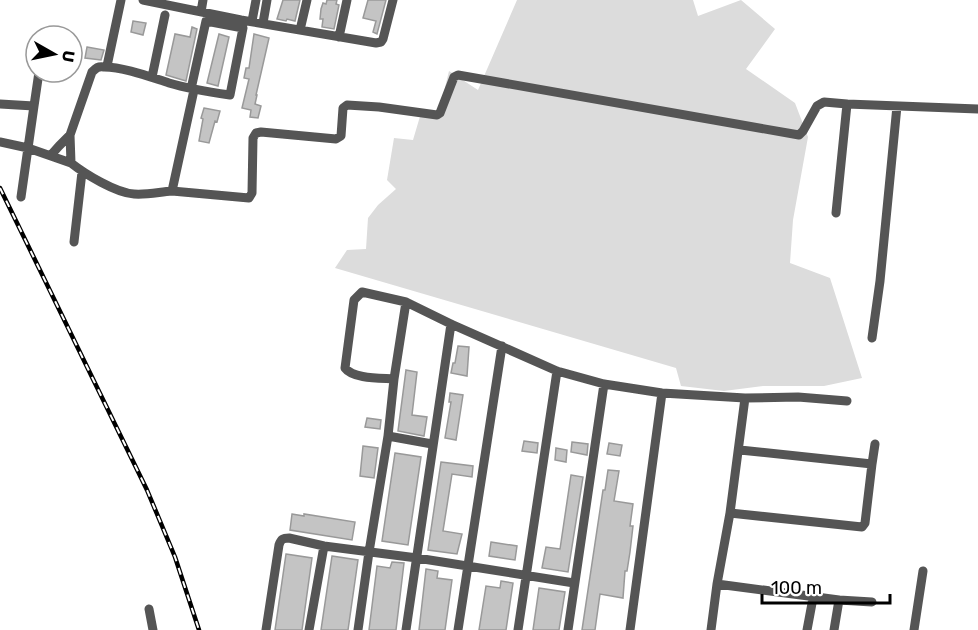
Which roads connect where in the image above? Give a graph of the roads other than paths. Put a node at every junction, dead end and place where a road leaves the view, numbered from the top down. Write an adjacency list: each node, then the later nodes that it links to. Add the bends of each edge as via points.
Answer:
1 (121, 0): 15 (street)
2 (203, 0): 9 (street)
3 (256, 0): 11 (street)
4 (267, 0): 12 (street)
5 (307, 0): 13 (street)
6 (347, 0): 14 (street)
7 (393, 0): 14 (street, via 381,42)
8 (150, 1): 9 (street)
9 (201, 12): 11 (street)
10 (165, 15): 16 (street)
11 (252, 21): 12 (street)
12 (263, 23): 13 (street)
13 (300, 30): 14 (street)
14 (339, 37)
15 (107, 66): 16 (street); 24 (street, via 92,72)
16 (152, 77): 18 (street)
17 (37, 84): 21 (street)
18 (192, 89): 18 (street, via 230,95 243,28 206,21); 30 (street)
19 (0, 104): 21 (street)
20 (847, 104): 22 (street); 30 (street, via 820,103 799,135 458,75 440,113 434,115 347,105 343,108 341,136 336,139 256,133 249,198); 32 (street)
21 (34, 106): 26 (street)
22 (897, 106): 23 (street); 36 (street)
23 (978, 109)
24 (70, 135): 27 (street); 28 (street)
25 (0, 142): 26 (street)
26 (28, 148): 27 (street); 31 (street)
27 (51, 155): 28 (street)
28 (71, 163): 29 (street)
29 (82, 172): 30 (street, via 127,193); 33 (street)
30 (172, 191)
31 (21, 197)
32 (836, 213)
33 (74, 242)
34 (406, 302): 35 (street); 39 (street); 39 (street, via 362,292 354,300 346,371)
35 (451, 324): 37 (street); 45 (street)
36 (872, 338)
37 (502, 346): 38 (street); 53 (street)
38 (556, 371): 40 (street); 55 (street)
39 (394, 379): 44 (street)
40 (604, 384): 41 (street); 56 (street)
41 (662, 393): 42 (street); 70 (street)
42 (745, 398): 43 (street); 47 (street)
43 (847, 401)
44 (388, 436): 45 (street); 51 (street)
45 (432, 444): 52 (street)
46 (875, 444): 48 (street)
47 (740, 450): 48 (street); 49 (street)
48 (872, 464): 49 (street, via 862,527)
49 (730, 513): 57 (street)
50 (324, 546): 51 (street); 63 (street, via 289,538 280,540); 64 (street)
51 (369, 552): 52 (street); 65 (street)
52 (417, 558): 53 (street); 66 (street)
53 (468, 566): 55 (street); 67 (street)
54 (923, 571): 74 (street)
55 (526, 575): 56 (street); 68 (street)
56 (574, 583): 69 (street)
57 (717, 584): 58 (street); 71 (street)
58 (813, 597): 59 (street); 72 (street)
59 (839, 600): 60 (street); 73 (street)
60 (872, 602)
61 (149, 609): 62 (street)
62 (153, 630)
63 (266, 630)
64 (309, 630)
65 (358, 630)
66 (406, 630)
67 (458, 630)
68 (518, 630)
69 (568, 630)
70 (630, 630)
71 (711, 630)
72 (807, 630)
73 (834, 630)
74 (914, 630)

